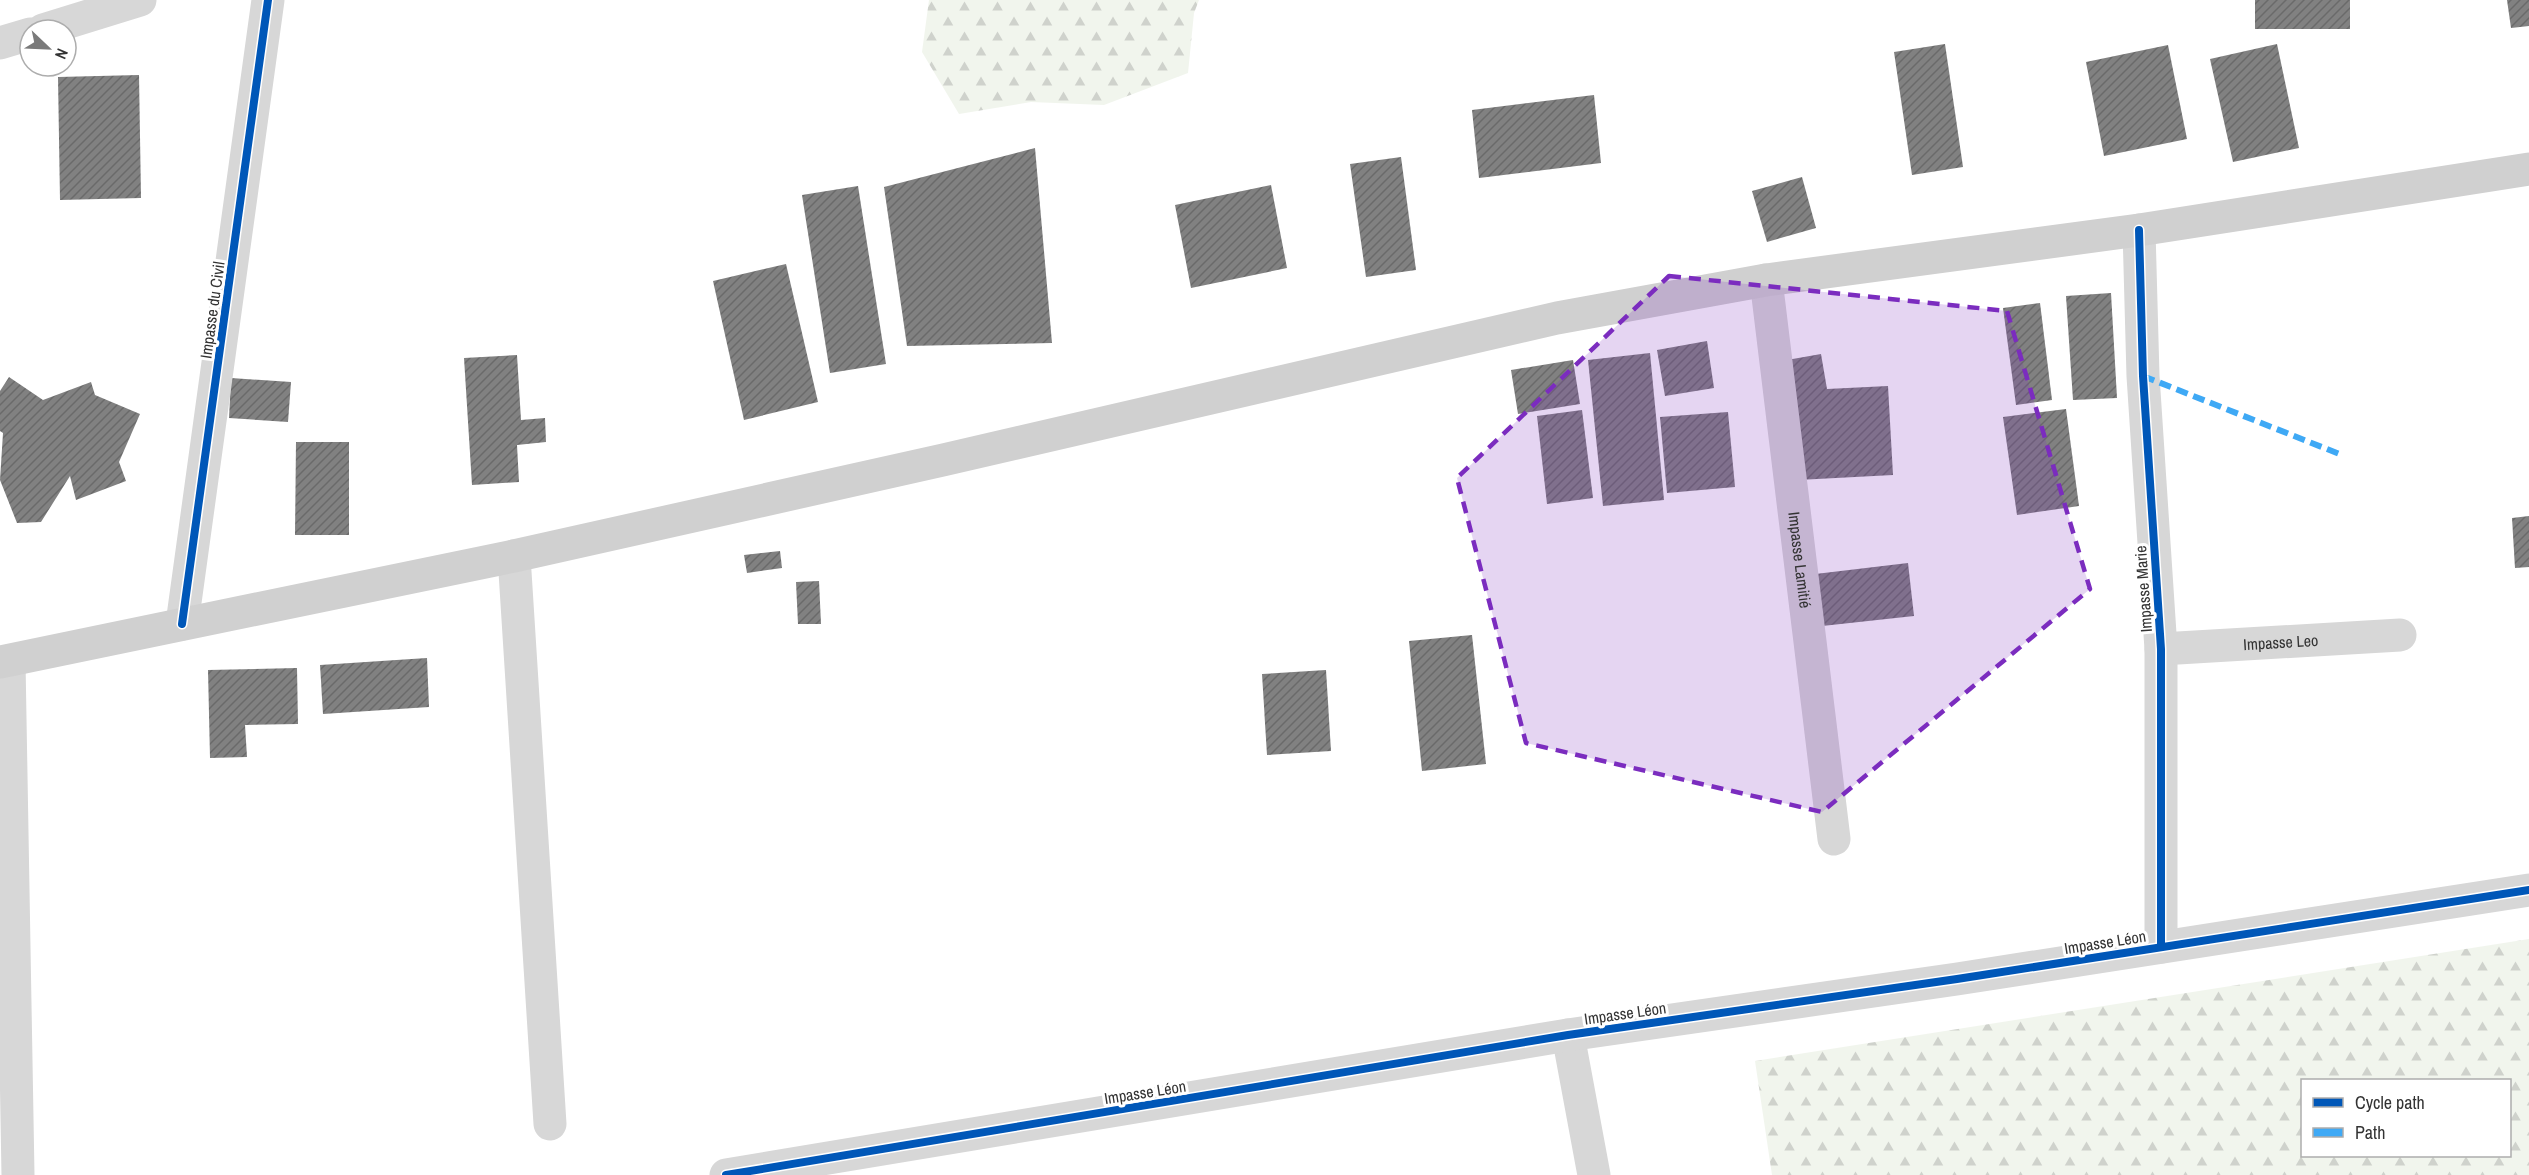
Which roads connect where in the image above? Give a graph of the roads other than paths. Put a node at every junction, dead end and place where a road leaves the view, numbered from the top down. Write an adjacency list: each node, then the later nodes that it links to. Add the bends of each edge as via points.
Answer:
1 (140, 0): 3 (street)
2 (268, 0): 10 (street, Impasse du Civil)
3 (78, 19)
4 (18, 38): 5 (street)
5 (0, 43)
6 (2529, 169): 7 (main road)
7 (2139, 230): 8 (main road); 12 (street, Impasse Marie, via 2143,376)
8 (1766, 280): 9 (main road, via 1557,318); 14 (street, Impasse Lamitié)
9 (514, 556): 10 (main road); 18 (street)
10 (182, 624): 13 (main road)
11 (2400, 636): 12 (street, Impasse Leo)
12 (2161, 649): 16 (street, Impasse Marie)
13 (4, 662): 20 (street)
14 (1834, 839)
15 (2529, 890): 16 (street, Impasse Léon)
16 (2161, 947): 17 (street, Impasse Léon)
17 (1568, 1035): 19 (street, Impasse Léon); 22 (street)
18 (550, 1124)
19 (881, 1162): 21 (street, Impasse Léon)
20 (18, 1175)
21 (726, 1175)
22 (1594, 1175)

